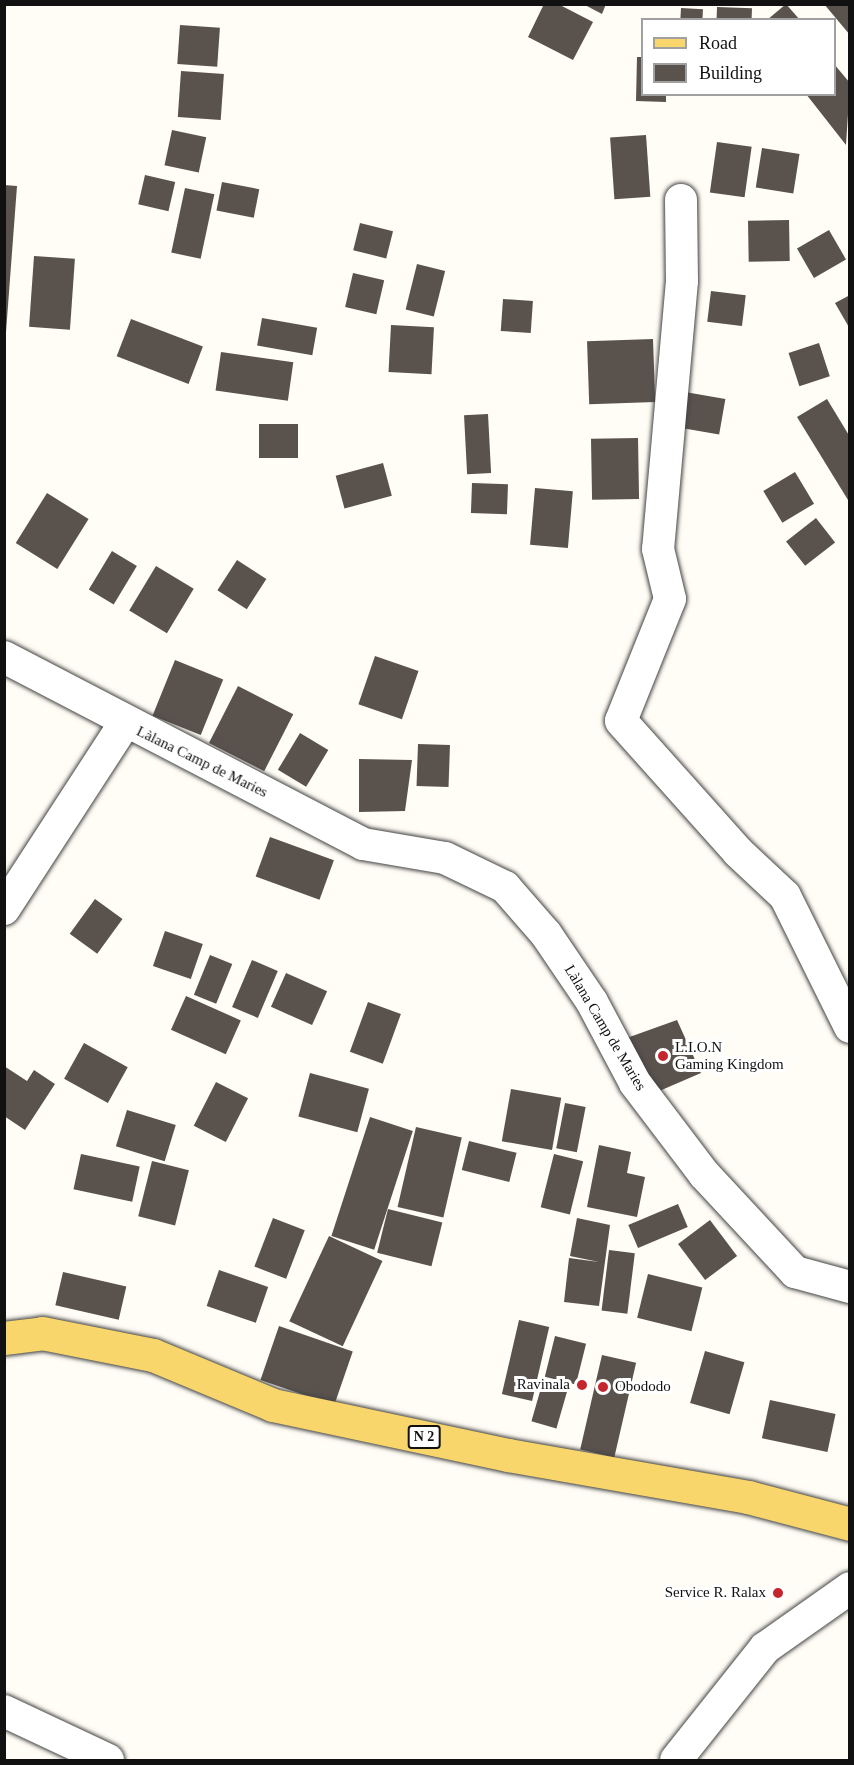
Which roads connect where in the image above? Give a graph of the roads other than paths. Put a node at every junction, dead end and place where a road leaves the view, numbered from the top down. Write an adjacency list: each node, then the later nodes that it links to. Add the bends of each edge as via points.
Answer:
1 (681, 200): 5 (street, via 682,280 658,549 670,599 621,721 785,896)
2 (4, 657): 3 (street, Làlana Camp de Maries)
3 (124, 724): 4 (street); 6 (street, Làlana Camp de Maries, via 363,844 445,858 505,886 546,934 592,1002 635,1083 704,1174 795,1272)
4 (8, 894)
5 (849, 1027)
6 (849, 1287)
7 (4, 1338): 8 (main road, N 2, via 42,1333 153,1355 273,1405 508,1455 748,1497)
8 (849, 1524)
9 (849, 1588): 14 (street, via 765,1648)
10 (4, 1711): 13 (street)
11 (4, 1733): 12 (street)
12 (65, 1761)
13 (108, 1761)
14 (676, 1761)

